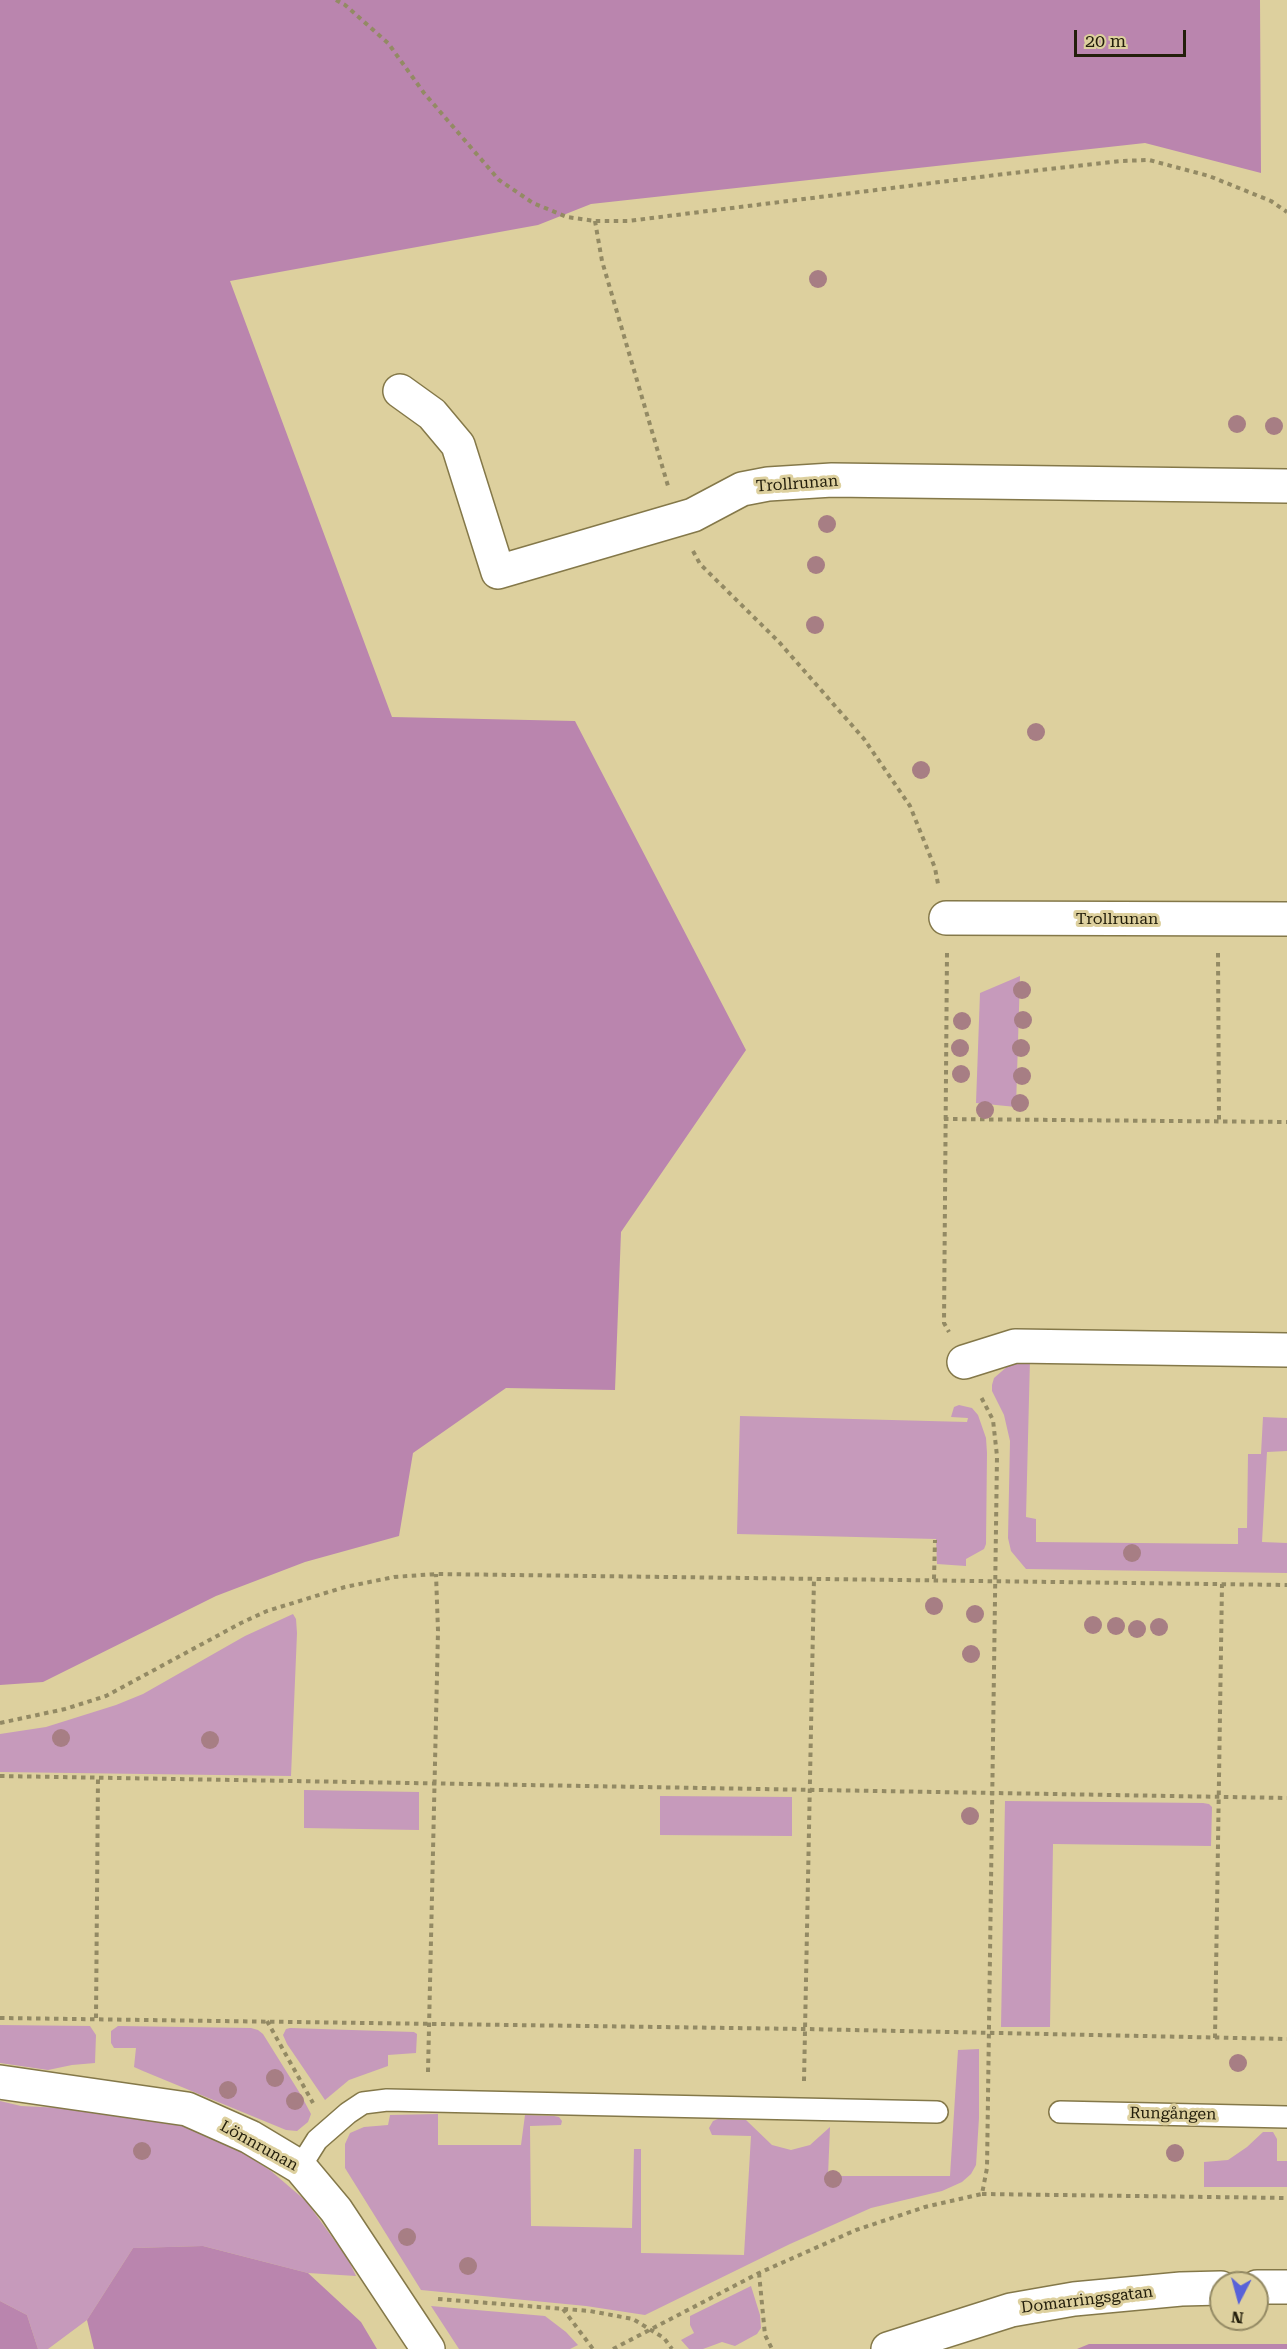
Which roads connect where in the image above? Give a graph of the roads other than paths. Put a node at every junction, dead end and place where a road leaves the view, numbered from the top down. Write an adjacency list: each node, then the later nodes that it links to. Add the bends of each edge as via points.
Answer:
1 (400, 392): 2 (street, Trollrunan, via 432,414 458,445 498,572 678,520 742,489 768,484 844,480)
2 (1287, 486)
3 (946, 918): 4 (street, Trollrunan)
4 (1287, 920)
5 (1287, 1350): 6 (street, via 1015,1346)
6 (964, 1362)
7 (0, 2082): 11 (street, Lönnrunan, via 187,2109 250,2137)
8 (937, 2112): 11 (lane, via 387,2100 363,2103 317,2140)
9 (1060, 2112): 10 (lane, Rungången)
10 (1287, 2116)
11 (300, 2167): 15 (street, Lönnrunan, via 336,2210)
12 (1287, 2287): 14 (street)
13 (1209, 2288): 16 (street, Domarringsgatan, via 1074,2299 1011,2310)
14 (1269, 2288)
15 (428, 2349)
16 (888, 2349)

